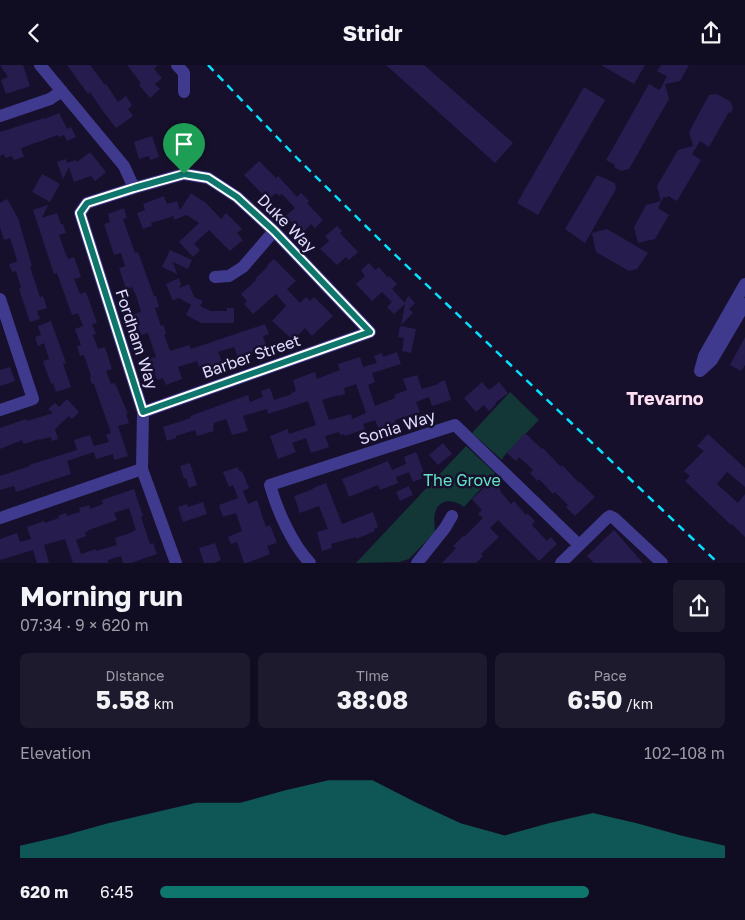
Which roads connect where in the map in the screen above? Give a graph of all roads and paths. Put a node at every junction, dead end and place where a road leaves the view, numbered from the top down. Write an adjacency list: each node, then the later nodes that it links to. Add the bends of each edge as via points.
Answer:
1 (40, 65): 3 (street)
2 (177, 65): 4 (street, via 184,73)
3 (62, 91): 5 (street, via 50,99); 6 (street, via 124,166)
4 (184, 91)
5 (0, 116)
6 (134, 188): 7 (street, Duke Way, via 184,174 208,178 237,197); 14 (street, Fordham Way, via 87,203 80,213)
7 (274, 231): 8 (street, via 243,267 229,276); 12 (street, Duke Way)
8 (215, 277)
9 (745, 284): 11 (street, via 704,356 700,371 712,361)
10 (0, 299): 13 (street, via 33,399)
11 (745, 304)
12 (370, 332): 14 (street, Barber Street)
13 (0, 410)
14 (143, 412): 15 (street, Fordham Way)
15 (142, 469): 17 (street); 19 (street, Fordham Way)
16 (452, 516): 21 (street)
17 (0, 517)
18 (579, 545): 20 (street, Sonia Way, via 454,425 270,485 290,533); 22 (street); 23 (street, via 610,516)
19 (176, 563)
20 (310, 563)
21 (417, 563)
22 (561, 563)
23 (662, 563)

